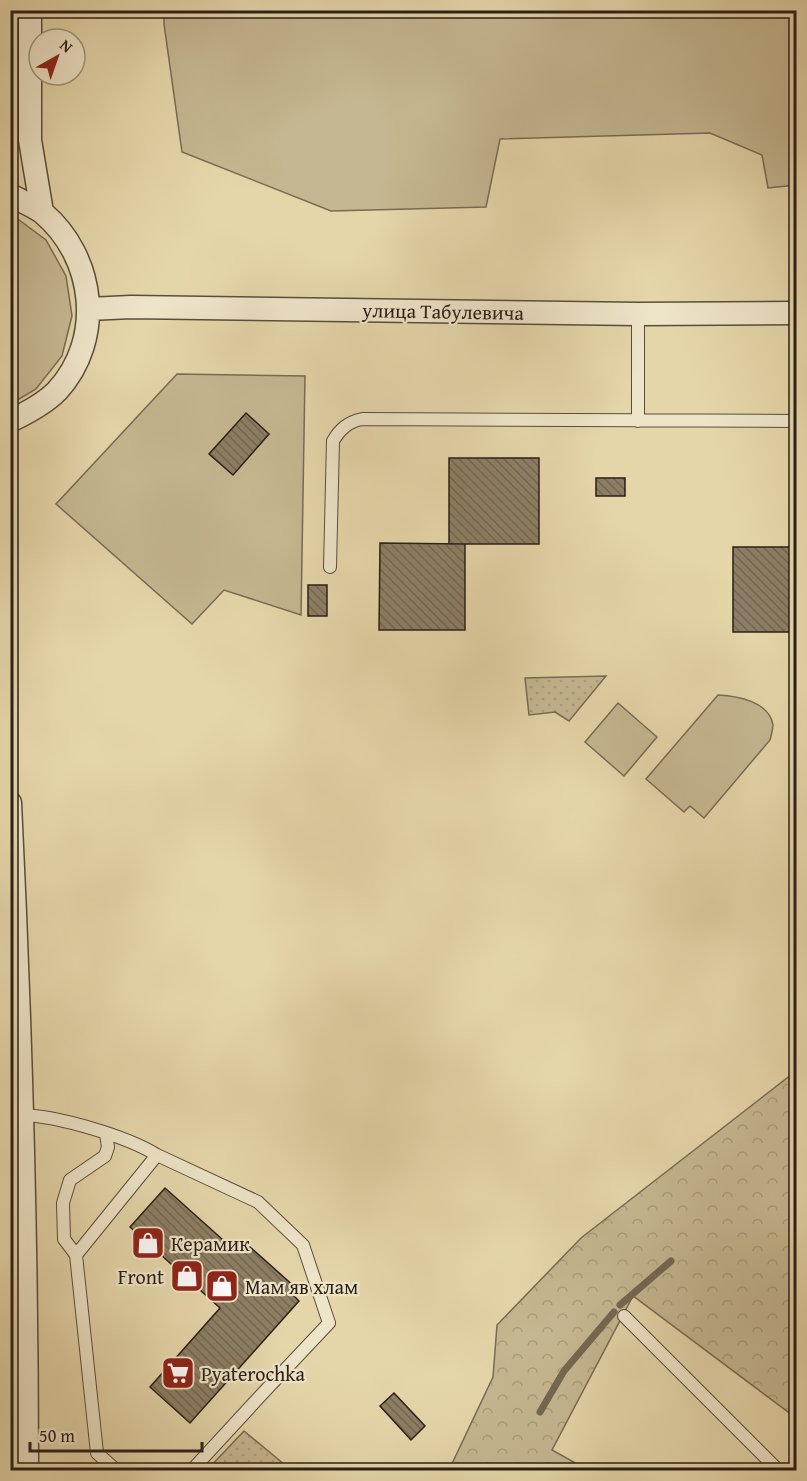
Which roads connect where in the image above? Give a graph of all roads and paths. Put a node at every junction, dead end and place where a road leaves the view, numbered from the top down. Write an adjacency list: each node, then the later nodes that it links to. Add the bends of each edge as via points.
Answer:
1 (30, 10): 3 (street, via 30,140)
2 (10, 195): 3 (street)
3 (42, 212): 4 (street, via 68,239 84,272)
4 (89, 309): 6 (street, улица Табулевича); 7 (street, via 85,339 74,366 57,391 34,410)
5 (796, 313): 6 (street, улица Табулевича)
6 (638, 315): 8 (lane)
7 (10, 421)
8 (638, 421): 9 (lane); 10 (lane, via 362,419 349,423 333,441)
9 (796, 421)
10 (330, 567)
11 (10, 803): 12 (street, via 21,1009)
12 (22, 1115): 13 (lane, via 41,1116); 17 (street)
13 (106, 1134): 14 (lane); 15 (lane, via 105,1156 70,1180 63,1203 64,1239)
14 (157, 1155): 15 (lane); 19 (lane, via 258,1202 303,1245 329,1323)
15 (76, 1255): 18 (lane, via 97,1453)
16 (624, 1316): 20 (lane)
17 (27, 1470)
18 (116, 1470)
19 (192, 1470)
20 (777, 1470)

